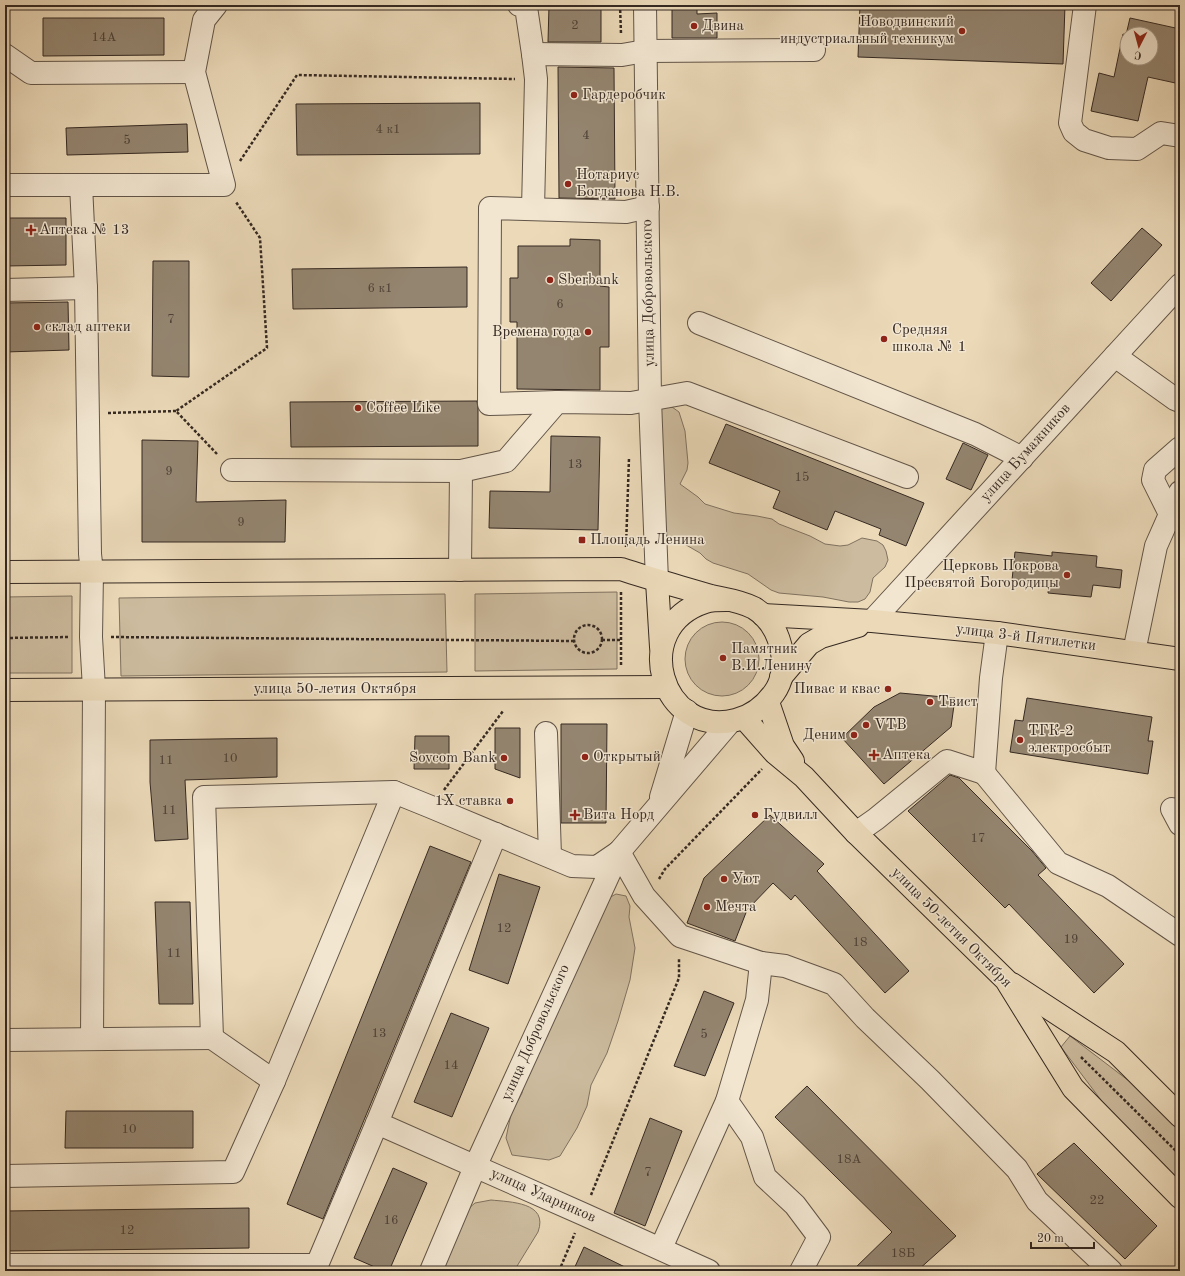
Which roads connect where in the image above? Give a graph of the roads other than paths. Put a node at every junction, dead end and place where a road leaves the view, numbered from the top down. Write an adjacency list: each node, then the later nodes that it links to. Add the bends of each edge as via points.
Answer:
1 (216, 5): 9 (street, via 204,20)
2 (519, 5): 7 (street, via 526,7)
3 (645, 5): 6 (street, улица Добровольского)
4 (1085, 5): 10 (street, via 1070,123 1074,132 1084,140 1109,148 1137,149 1161,133)
5 (814, 50): 6 (street)
6 (645, 51): 7 (street, via 622,55); 13 (street, улица Добровольского)
7 (533, 54): 14 (street, via 536,79)
8 (5, 55): 9 (street, via 31,73)
9 (194, 72): 12 (street, via 224,186)
10 (1180, 136)
11 (5, 185): 12 (street)
12 (81, 185): 16 (street)
13 (648, 207): 14 (street, via 626,212); 20 (street, улица Добровольского)
14 (533, 209): 22 (street, via 490,208 489,404)
15 (1180, 285): 19 (street, улица Бумажников)
16 (86, 288): 17 (street); 32 (street)
17 (5, 290)
18 (699, 323): 24 (street, via 975,434)
19 (1115, 356): 21 (street); 24 (street, улица Бумажников)
20 (650, 400): 22 (street, via 631,403); 27 (street, via 686,393); 33 (street, улица Добровольского)
21 (1180, 401)
22 (558, 402): 26 (street, via 506,461)
23 (1180, 448): 29 (street, via 1155,470 1153,480)
24 (1022, 458): 36 (street, улица Бумажников)
25 (232, 470): 26 (street)
26 (461, 471): 30 (street)
27 (907, 477)
28 (1180, 492): 29 (street)
29 (1170, 514): 39 (street, via 1156,546)
30 (460, 570): 32 (main road); 33 (main road, via 621,569)
31 (5, 572): 32 (main road)
32 (92, 572): 44 (street, via 91,637)
33 (656, 581): 34 (main road); 38 (main road)
34 (726, 600): 35 (main road, via 741,602); 38 (main road, via 707,601 691,607 673,624)
35 (763, 615): 36 (main road, улица 3-й Пятилетки); 41 (main road, via 776,631 780,642 783,659)
36 (872, 622): 37 (main road, улица 3-й Пятилетки); 41 (main road, via 821,637 809,644)
37 (997, 633): 39 (main road, улица 3-й Пятилетки); 49 (street)
38 (661, 649): 42 (main road, via 661,672)
39 (1134, 652): 40 (main road, улица 3-й Пятилетки)
40 (1180, 659)
41 (781, 676): 45 (main road)
42 (666, 687): 44 (main road, улица 50-летия Октября); 46 (main road, via 674,700)
43 (5, 690): 44 (main road, улица 50-летия Октября)
44 (94, 690): 62 (street)
45 (768, 702): 47 (main road, via 757,712); 50 (main road, via 784,746)
46 (687, 711): 47 (main road, via 709,721); 52 (street)
47 (737, 720): 50 (main road); 52 (street, улица Добровольского)
48 (546, 733): 56 (street)
49 (984, 773): 53 (street, via 946,761); 57 (street, via 1058,863 1108,886)
50 (804, 777): 53 (main road, улица 50-летия Октября)
51 (394, 792): 54 (street); 60 (street, via 204,797); 63 (street)
52 (659, 806): 55 (street, улица Добровольского)
53 (856, 833): 59 (main road, улица 50-летия Октября)
54 (496, 834): 56 (street); 66 (street)
55 (619, 852): 56 (street, via 596,867 572,866); 58 (street, via 644,896 680,936); 67 (street, улица Добровольского)
56 (550, 856)
57 (1180, 935)
58 (761, 963): 64 (street, via 757,1000); 76 (street, via 785,966 834,984 1017,1169 1037,1201)
59 (1006, 980): 65 (main road, via 1116,1052); 69 (main road, улица 50-летия Октября, via 1073,1088)
60 (212, 1038): 62 (street); 63 (street)
61 (5, 1040): 62 (street)
62 (92, 1040)
63 (274, 1081): 68 (street, via 234,1172)
64 (726, 1101): 70 (street); 75 (street, via 752,1136 764,1177 795,1205 819,1237)
65 (1180, 1116)
66 (377, 1123): 67 (street, улица Ударников); 72 (street)
67 (475, 1167): 70 (street, улица Ударников); 73 (street, улица Добровольского)
68 (5, 1176)
69 (1180, 1197)
70 (660, 1248): 74 (street, улица Ударников)
71 (5, 1265): 72 (street)
72 (316, 1268)
73 (432, 1271)
74 (709, 1271)
75 (800, 1271)
76 (1111, 1271)

